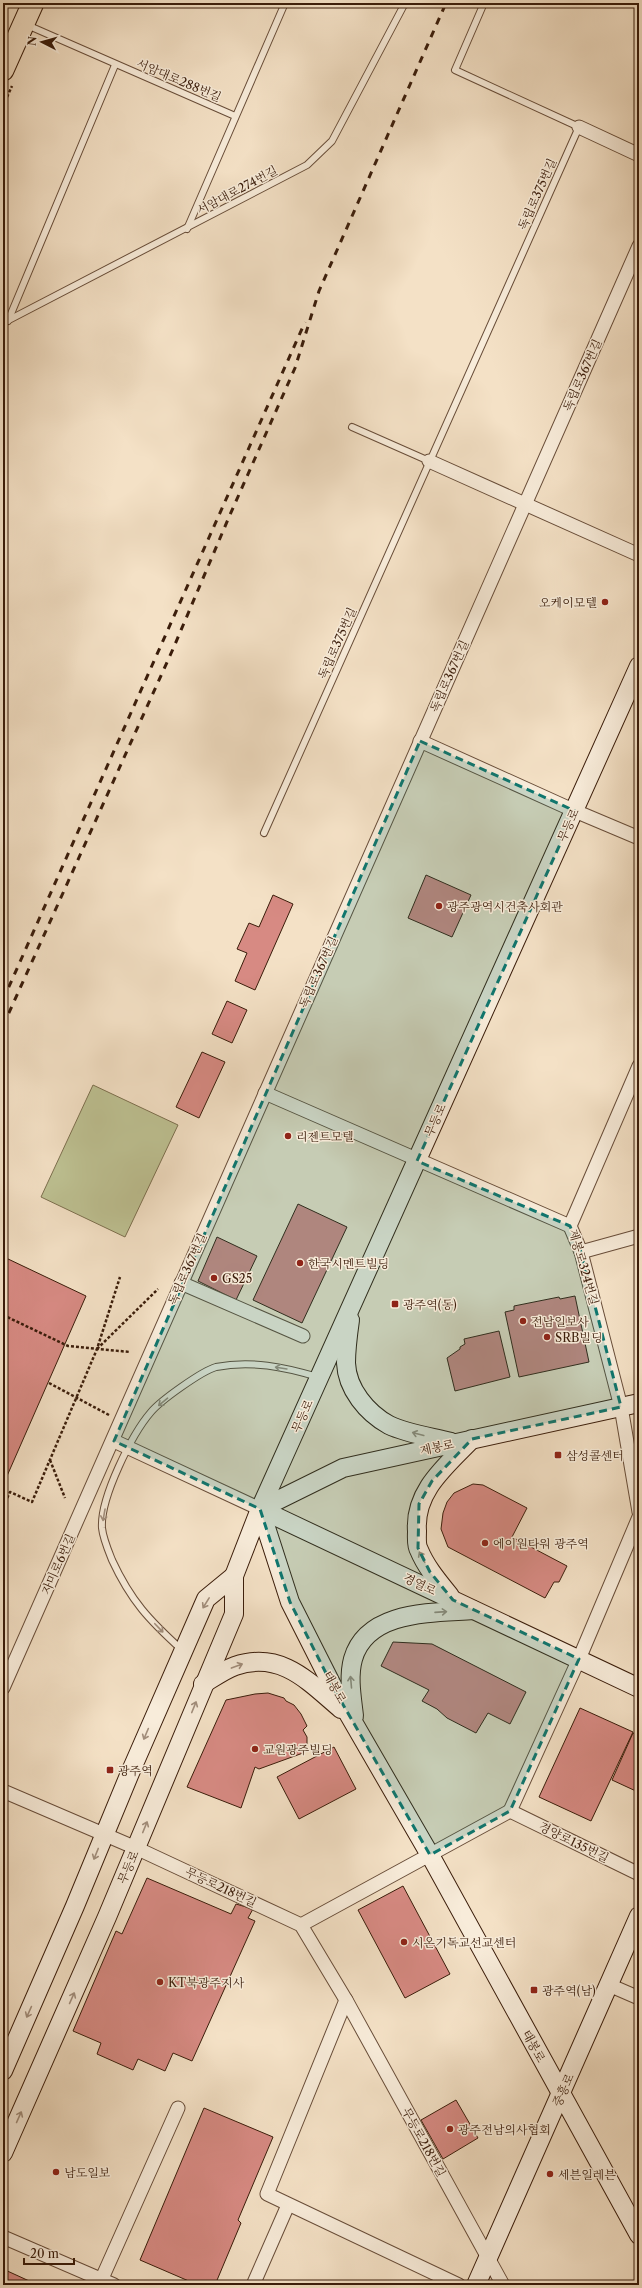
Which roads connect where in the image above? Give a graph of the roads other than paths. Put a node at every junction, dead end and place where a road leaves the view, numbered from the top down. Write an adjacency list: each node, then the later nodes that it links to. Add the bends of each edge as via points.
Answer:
1 (33, 3): 5 (main road)
2 (285, 3): 8 (lane)
3 (405, 3): 11 (lane, 서암대로274번길, via 332,141 323,151 307,165)
4 (484, 3): 9 (lane, via 454,70)
5 (24, 24): 6 (lane, 서암대로288번길); 7 (main road)
6 (116, 65): 8 (lane, 서암대로288번길); 14 (lane, 서암대로274번길)
7 (3, 70)
8 (234, 116): 11 (lane)
9 (579, 127): 10 (street); 16 (lane, 독립로375번길)
10 (639, 155)
11 (187, 229): 14 (lane, 서암대로274번길)
12 (639, 246): 13 (street, 독립로367번길)
13 (634, 270): 17 (street, 독립로367번길)
14 (5, 322)
15 (352, 426): 16 (lane)
16 (429, 461): 17 (street); 22 (lane, 독립로375번길)
17 (525, 504): 18 (street); 20 (street, 독립로367번길)
18 (639, 556)
19 (639, 666): 21 (street, 무등로)
20 (420, 741): 21 (street); 25 (street, 독립로367번길)
21 (575, 812): 23 (street); 26 (street, 무등로)
22 (264, 833)
23 (639, 838)
24 (639, 1066): 27 (street, 제봉로324번길)
25 (265, 1093): 26 (street); 30 (street, 독립로367번길)
26 (417, 1161): 27 (street); 31 (street, 무등로)
27 (570, 1226): 29 (street, 제봉로324번길)
28 (639, 1236): 29 (street)
29 (581, 1252): 35 (street, 제봉로324번길)
30 (181, 1283): 32 (street); 36 (street, 독립로367번길)
31 (352, 1305): 33 (street, 무등로); 37 (street, one-way to 31, via 390,1425 358,1398 350,1383 346,1364)
32 (303, 1336)
33 (319, 1378): 38 (lane, one-way to 38, via 287,1368 253,1364 214,1368 174,1392 152,1411); 39 (street, 무등로)
34 (639, 1403): 35 (street, 제봉로)
35 (621, 1407): 37 (street, 제봉로); 40 (street)
36 (114, 1441): 38 (street); 48 (street, 자미로6번길)
37 (464, 1441): 39 (street, 제봉로, via 343,1468); 43 (street, one-way to 37, via 430,1572 418,1548 416,1523 419,1504 432,1481)
38 (128, 1447): 39 (street); 45 (lane, one-way to 45, via 106,1505 102,1527 104,1535 122,1581 138,1606)
39 (260, 1509): 42 (street, 무등로); 43 (street, 경열로); 50 (street, 태봉로, via 290,1602 334,1689)
40 (639, 1512)
41 (639, 1517): 46 (street)
42 (234, 1576): 45 (street, 무등로, one-way to 45, via 206,1599); 47 (street, 무등로, via 234,1614)
43 (453, 1600): 44 (street, 경열로)
44 (474, 1610): 46 (street, 경열로); 50 (street, one-way to 44, via 350,1676 353,1658 369,1635 382,1625 409,1615)
45 (182, 1651): 53 (street, 무등로, one-way to 53)
46 (579, 1659): 49 (street, 경열로); 52 (street)
47 (203, 1684): 50 (street, one-way to 50, via 234,1666 252,1661 277,1663 300,1674); 54 (street, 무등로, one-way to 47)
48 (3, 1688)
49 (639, 1688)
50 (355, 1721): 55 (street, 태봉로)
51 (3, 1791): 53 (street, 무등로218번길)
52 (510, 1811): 55 (street); 56 (street, 경양로135번길)
53 (104, 1835): 54 (street, 무등로218번길); 62 (street, 무등로, one-way to 62)
54 (136, 1848): 58 (street, 무등로218번길); 65 (street, 무등로, one-way to 54)
55 (430, 1855): 58 (street); 63 (street, 태봉로)
56 (639, 1874)
57 (639, 1916): 59 (street, 중흥로)
58 (301, 1925): 61 (street, 무등로218번길)
59 (609, 1985): 60 (street); 63 (street, 중흥로)
60 (639, 1998)
61 (346, 2000): 66 (street, via 267,2194); 69 (street, 무등로218번길)
62 (3, 2070)
63 (561, 2095): 67 (street, 태봉로); 69 (street, 중흥로)
64 (178, 2108): 70 (street)
65 (3, 2152)
66 (288, 2205): 72 (street); 73 (street)
67 (639, 2235)
68 (3, 2237): 70 (street)
69 (488, 2257): 74 (street, 중흥로); 75 (street, 무등로218번길)
70 (100, 2282): 71 (street)
71 (114, 2285)
72 (254, 2285)
73 (459, 2285)
74 (476, 2285)
75 (503, 2285)

